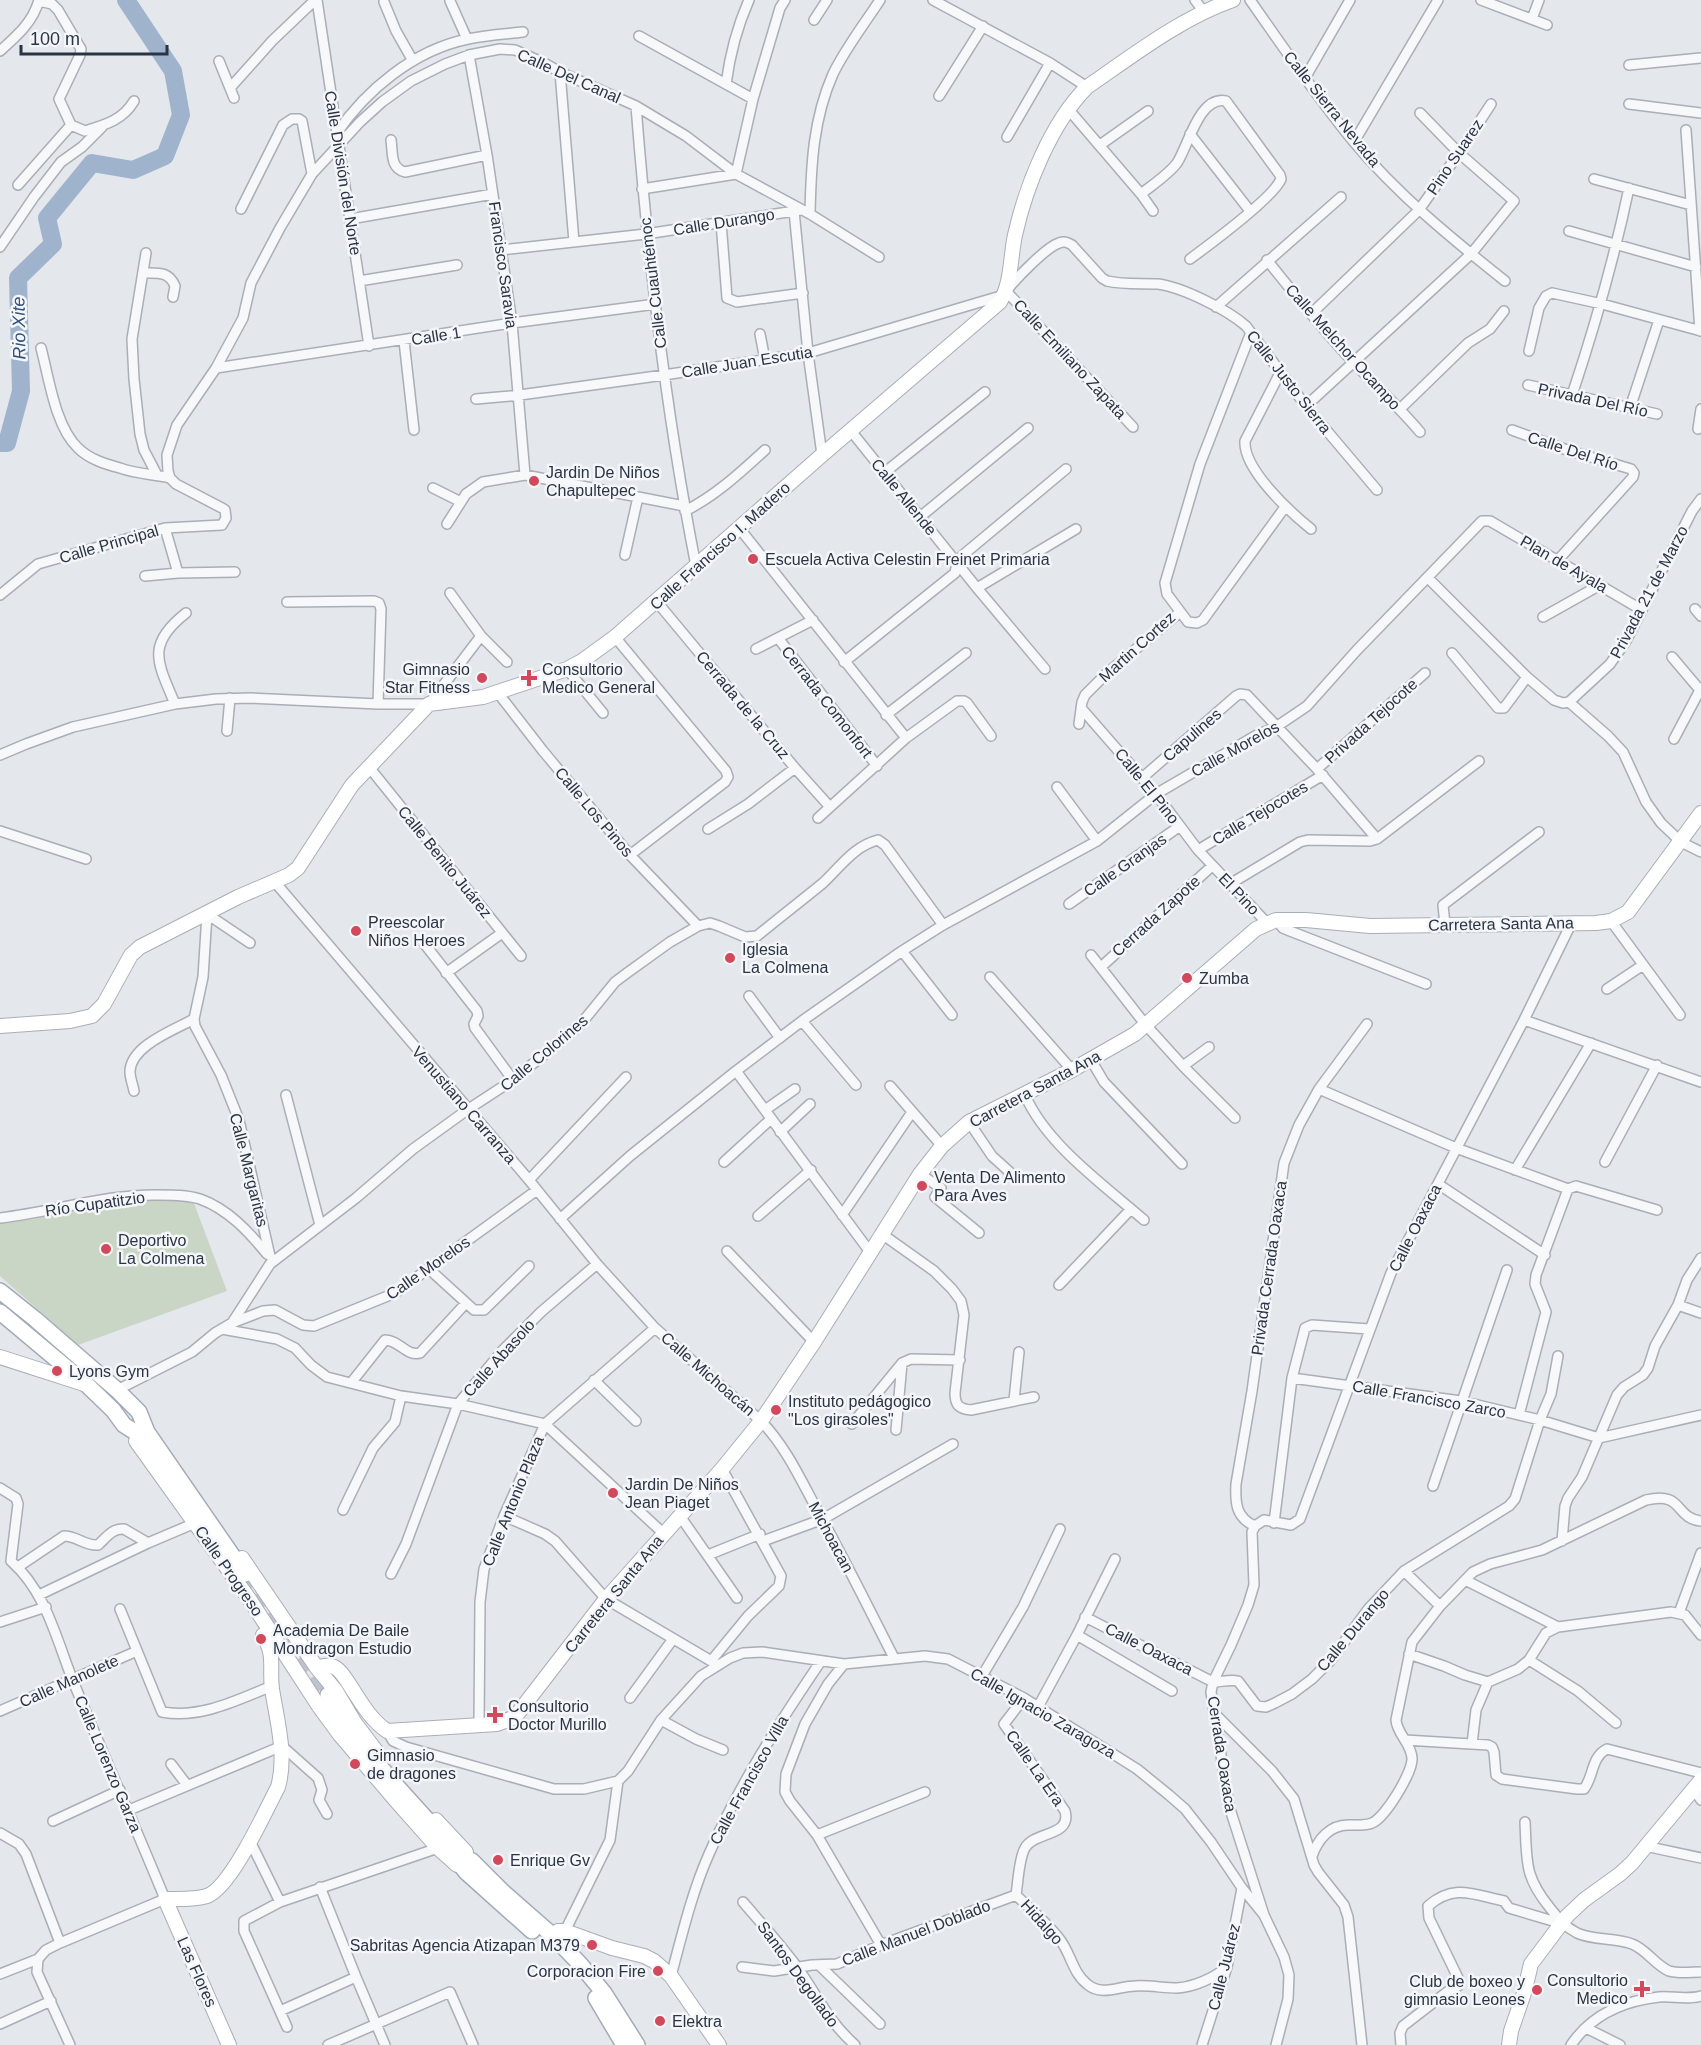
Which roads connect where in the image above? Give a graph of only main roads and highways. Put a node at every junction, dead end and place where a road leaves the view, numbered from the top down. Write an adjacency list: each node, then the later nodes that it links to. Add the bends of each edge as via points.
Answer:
1 (1233, 0): 3 (main road, Calle Francisco I. Madero, via 1204,12 1087,87 1069,110 1027,190 1005,293 994,309 615,637 567,669 483,697 429,704 352,785 298,868 289,875 140,947 105,1004 92,1016)
2 (1701, 813): 13 (main road, Carretera Santa Ana, via 1628,912 1611,921 1370,926 1306,920 1271,922 1256,928 1135,1034 969,1122 942,1146 920,1174 761,1421 606,1599 515,1717 503,1723 387,1731 369,1716 335,1667)
3 (0, 1026)
4 (0, 1291): 9 (main road, via 139,1412 147,1432)
5 (0, 1312): 7 (main road, Calle Progreso)
6 (0, 1357): 7 (main road)
7 (86, 1384): 8 (main road, Calle Progreso)
8 (124, 1425): 9 (main road, via 138,1434); 11 (main road, Calle Progreso)
9 (247, 1575): 10 (main road, Calle Progreso); 11 (main road)
10 (269, 1599): 11 (main road); 13 (main road, Calle Progreso)
11 (250, 1600): 12 (main road, Calle Progreso); 19 (main road, Las Flores, via 248,1612 271,1649 272,1686 282,1746 281,1778 250,1841 224,1882 210,1895 165,1899)
12 (261, 1618): 13 (main road, via 275,1626 302,1661); 14 (main road, Calle Progreso)
13 (317, 1668): 14 (main road, via 311,1675); 17 (main road, via 398,1778 451,1835)
14 (309, 1691): 17 (main road, Calle Progreso, via 368,1770 438,1848)
15 (326, 1697): 17 (main road, via 378,1773)
16 (1698, 1789): 23 (main road, via 1620,1874 1567,1916 1531,1964)
17 (469, 1867): 18 (main road); 20 (main road, via 571,1969 594,1996)
18 (559, 1933): 21 (main road); 22 (main road, via 654,1961 671,1976)
19 (229, 2045)
20 (624, 2045)
21 (637, 2045)
22 (719, 2045)
23 (1509, 2045)

